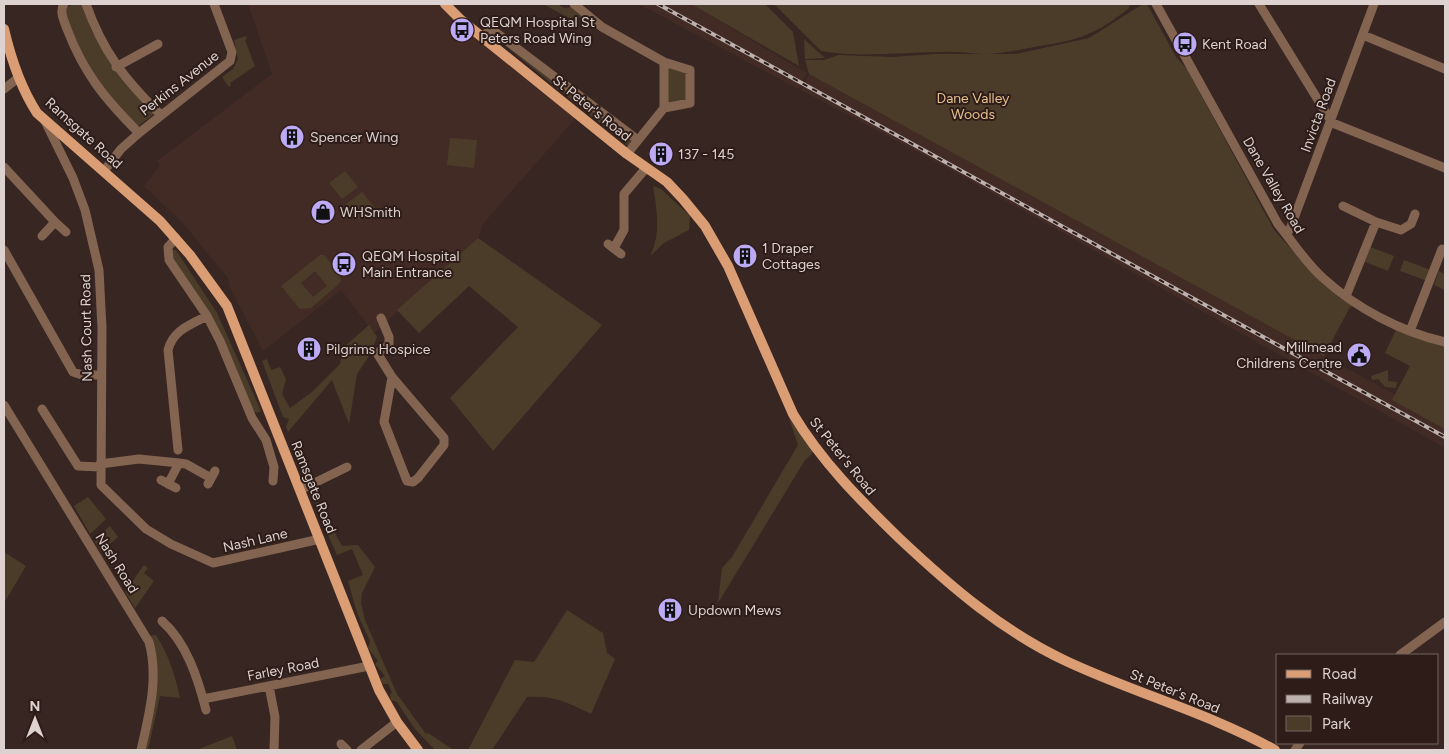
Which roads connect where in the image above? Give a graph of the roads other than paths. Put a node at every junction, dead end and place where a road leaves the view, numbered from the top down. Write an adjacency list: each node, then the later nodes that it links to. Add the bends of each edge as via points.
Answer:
1 (64, 4): 22 (street, via 61,11 65,24 86,72 103,96)
2 (88, 4): 14 (street, via 95,29)
3 (214, 4): 19 (street, Perkins Avenue, via 232,52 230,61)
4 (445, 4): 11 (main road, St Peter's Road)
5 (574, 4): 13 (street, via 602,27)
6 (1156, 4): 34 (street, Dane Valley Road)
7 (1259, 4): 21 (street)
8 (1374, 4): 10 (street, Invicta Road)
9 (4, 29): 16 (main road, Ramsgate Road)
10 (1363, 35): 15 (street); 21 (street, Invicta Road)
11 (483, 36): 23 (street, St Peter's Road, via 494,31); 24 (main road, St Peter's Road)
12 (158, 45): 14 (street)
13 (664, 62): 18 (street); 18 (street, via 690,70 691,82 690,103)
14 (116, 66): 19 (street)
15 (1445, 69)
16 (18, 78): 17 (street); 20 (main road, Ramsgate Road, via 28,99)
17 (4, 89)
18 (664, 108): 23 (street)
19 (161, 115): 22 (street, Perkins Avenue)
20 (45, 121): 28 (main road, Ramsgate Road); 46 (street, Nash Court Road, via 85,210 99,270)
21 (1330, 121): 27 (street); 34 (street, Invicta Road)
22 (139, 133): 28 (street, Perkins Avenue)
23 (638, 140): 24 (street)
24 (627, 154): 26 (main road, St Peter's Road)
25 (4, 166): 31 (street)
26 (646, 168): 38 (street, via 624,194 624,230); 72 (main road, St Peter's Road, via 667,182 713,239 806,436 847,486 910,548 996,621 1038,647 1105,678 1220,723)
27 (1445, 168)
28 (104, 171): 36 (main road, Ramsgate Road, via 137,198)
29 (1343, 206): 32 (street)
30 (1415, 214): 32 (street, via 1407,228 1401,230)
31 (55, 222): 33 (street); 35 (street)
32 (1376, 222): 41 (street)
33 (66, 232)
34 (1286, 234): 41 (street, Dane Valley Road, via 1322,277)
35 (42, 236)
36 (176, 238): 42 (street, via 168,247 169,260); 58 (main road, Ramsgate Road, via 227,306)
37 (1433, 246): 40 (street)
38 (614, 249)
39 (4, 250): 46 (street, via 73,372)
40 (1444, 250): 44 (street)
41 (1346, 296): 44 (street, Dane Valley Road)
42 (207, 316): 50 (street, via 172,337 168,350); 54 (street, via 266,440)
43 (381, 318): 47 (street, via 389,345 377,354)
44 (1410, 331): 45 (street, Dane Valley Road)
45 (1445, 342)
46 (101, 375): 52 (street, Nash Court Road)
47 (392, 377): 47 (street, via 384,422 407,481 413,482 444,445 444,438)
48 (4, 405): 68 (street, Nash Road, via 149,642 154,661 153,682)
49 (42, 409): 52 (street, via 78,466)
50 (178, 450)
51 (178, 463): 52 (street, via 140,459); 55 (street); 56 (street)
52 (100, 466): 57 (street, Nash Court Road)
53 (347, 466): 58 (street)
54 (275, 476)
55 (211, 478)
56 (168, 484)
57 (101, 485): 59 (street, Nash Lane, via 146,529 213,563)
58 (302, 489): 59 (main road, Ramsgate Road)
59 (320, 539): 63 (main road, Ramsgate Road)
60 (162, 621): 65 (street, via 172,629 186,653)
61 (1445, 622): 62 (street)
62 (1401, 654)
63 (369, 666): 64 (street, Farley Road); 67 (main road, Ramsgate Road)
64 (269, 686): 65 (street, Farley Road); 69 (street, via 275,717)
65 (203, 699): 66 (street)
66 (206, 710)
67 (397, 722): 70 (street); 71 (main road, Ramsgate Road)
68 (141, 750)
69 (274, 750)
70 (360, 750)
71 (418, 750)
72 (1275, 750)

